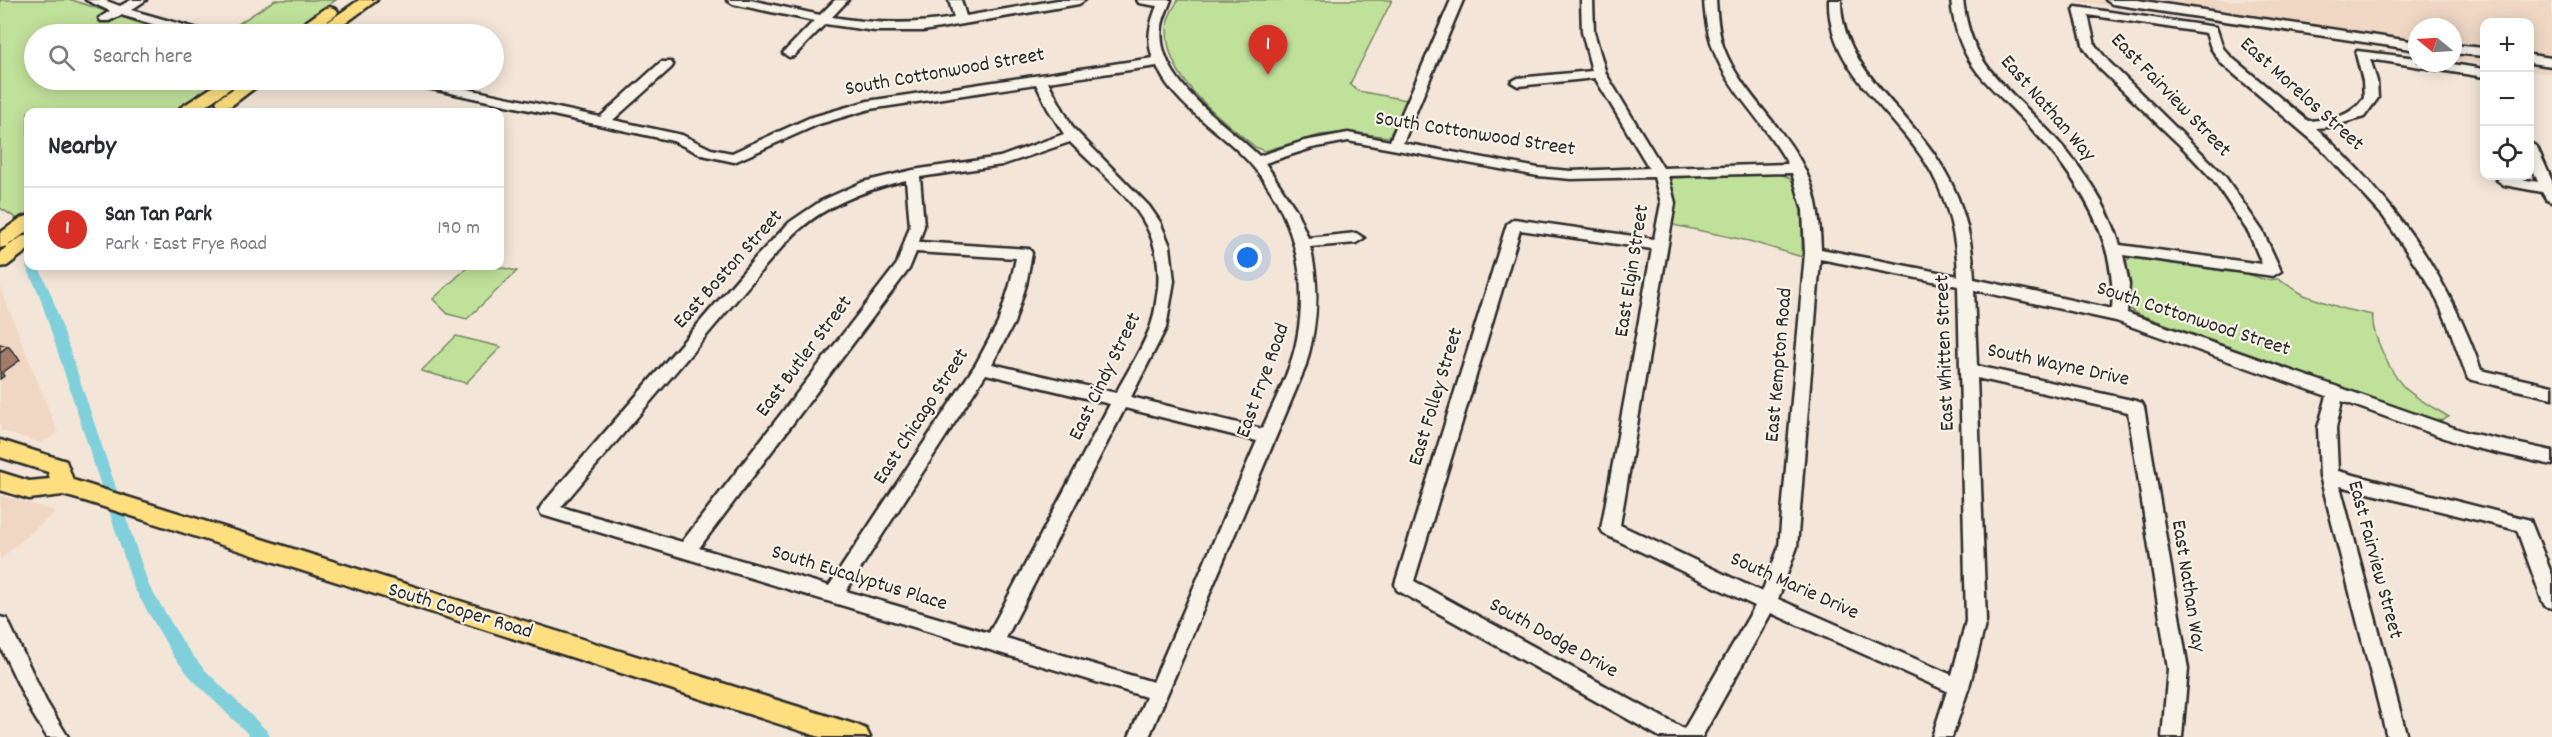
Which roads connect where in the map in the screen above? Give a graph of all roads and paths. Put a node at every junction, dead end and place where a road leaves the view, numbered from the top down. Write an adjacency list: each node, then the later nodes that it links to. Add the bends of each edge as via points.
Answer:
1 (92, 0): 17 (street)
2 (140, 0): 17 (street)
3 (347, 0): 22 (main road)
4 (369, 0): 23 (main road)
5 (732, 0): 19 (street)
6 (842, 0): 19 (street)
7 (955, 0): 20 (street)
8 (1074, 0): 20 (street)
9 (1143, 0): 16 (street)
10 (1457, 0): 47 (street)
11 (1587, 0): 36 (street, East Elgin Street, via 1588,32)
12 (1710, 0): 50 (street, East Kempton Road, via 1714,40 1732,78)
13 (1835, 0): 61 (street, East Whitten Street, via 1850,60 1927,154 1942,179 1957,212)
14 (1957, 0): 59 (street, East Nathan Way, via 1958,24 1968,52 2063,155 2093,201)
15 (2112, 0): 25 (street)
16 (1165, 1): 30 (street, East Frye Road, via 1156,34)
17 (122, 10): 18 (street); 21 (street)
18 (105, 18)
19 (825, 19): 20 (street, via 903,29); 28 (street)
20 (961, 21)
21 (162, 24)
22 (313, 24)
23 (335, 24)
24 (2212, 30): 45 (street, East Morelos Street, via 2217,48 2226,60); 59 (street, East Fairview Street, via 2080,10 2088,45 2219,178 2256,232 2273,271)
25 (2408, 45)
26 (2462, 50): 27 (street)
27 (2480, 52)
28 (789, 53)
29 (2534, 60): 32 (street)
30 (1161, 61): 37 (street, South Cottonwood Street); 49 (street, East Frye Road, via 1180,92)
31 (2408, 61): 45 (street, via 2362,54 2371,98 2359,114)
32 (2552, 63)
33 (666, 65): 44 (street)
34 (2462, 70): 35 (street)
35 (2480, 72)
36 (1599, 74): 38 (street); 52 (street, East Elgin Street)
37 (1040, 78): 44 (street, South Cottonwood Street, via 868,105 814,121 734,158 707,152 677,138); 46 (street, East Cindy Street, via 1053,108)
38 (1518, 82)
39 (219, 90): 42 (main road)
40 (242, 90): 43 (main road)
41 (454, 90): 44 (street, South Cottonwood Street)
42 (192, 108)
43 (216, 108)
44 (602, 123)
45 (2304, 125): 66 (street, East Morelos Street, via 2350,170 2427,268 2452,314 2474,375)
46 (1072, 136): 51 (street, East Boston Street, via 1002,161); 67 (street, East Cindy Street, via 1145,212 1159,233 1166,261 1167,293 1158,328)
47 (1394, 147): 49 (street, South Cottonwood Street, via 1348,137 1309,144); 52 (street, South Cottonwood Street, via 1538,172)
48 (2534, 158): 54 (street)
49 (1257, 161): 56 (street, East Frye Road, via 1286,202)
50 (1797, 168): 52 (street, South Cottonwood Street); 60 (street, East Kempton Road, via 1811,205)
51 (913, 174): 58 (street, East Butler Street, via 918,214); 75 (street, East Boston Street, via 868,185 826,204 795,225)
52 (1660, 174): 57 (street, East Elgin Street, via 1668,203)
53 (2504, 180): 54 (street)
54 (2550, 192)
55 (1356, 238): 56 (street)
56 (1304, 243): 69 (street, East Frye Road, via 1310,282 1310,322 1298,368)
57 (1661, 245): 76 (street, East Elgin Street); 78 (street, East Folley Street, via 1514,224)
58 (911, 247): 63 (street, East Chicago Street, via 1024,253 1006,323); 77 (street, East Butler Street, via 904,265)
59 (2113, 249): 62 (street, East Nathan Way, via 2121,283)
60 (1812, 253): 61 (street, South Cottonwood Street); 81 (street, East Kempton Road, via 1788,547)
61 (1968, 283): 62 (street, South Cottonwood Street); 64 (street, East Whitten Street)
62 (2119, 316): 65 (street, South Cottonwood Street)
63 (982, 367): 67 (street); 79 (street, East Chicago Street)
64 (1970, 370): 68 (street, South Wayne Drive); 84 (street, East Whitten Street, via 1976,621)
65 (2336, 392): 71 (street, South Cottonwood Street, via 2467,438); 72 (street, East Fairview Street, via 2326,428)
66 (2552, 392)
67 (1122, 400): 69 (street); 83 (street, East Cindy Street)
68 (2136, 407): 92 (street, East Nathan Way, via 2178,669)
69 (1269, 437): 85 (street, East Frye Road)
70 (0, 448): 74 (main road, via 58,467)
71 (2552, 458)
72 (2329, 476): 80 (street, via 2524,525); 93 (street, East Fairview Street)
73 (0, 481): 74 (main road, South Cooper Road, via 29,490)
74 (63, 486): 87 (main road, South Cooper Road)
75 (548, 510): 77 (street, South Eucalyptus Place)
76 (1610, 529): 81 (street, South Marie Drive)
77 (686, 551): 79 (street, South Eucalyptus Place)
78 (1404, 584): 89 (street, South Dodge Drive)
79 (833, 596): 83 (street, South Eucalyptus Place)
80 (2552, 600)
81 (1767, 603): 84 (street, South Marie Drive); 90 (street, East Kempton Road)
82 (0, 625): 86 (street, via 39,707)
83 (994, 643): 85 (street, South Eucalyptus Place)
84 (1959, 687): 91 (street, East Whitten Street)
85 (1158, 692): 88 (street, East Frye Road)
86 (58, 737)
87 (857, 737)
88 (1139, 737)
89 (1679, 737)
90 (1691, 737)
91 (1942, 737)
92 (2172, 737)
93 (2397, 737)

